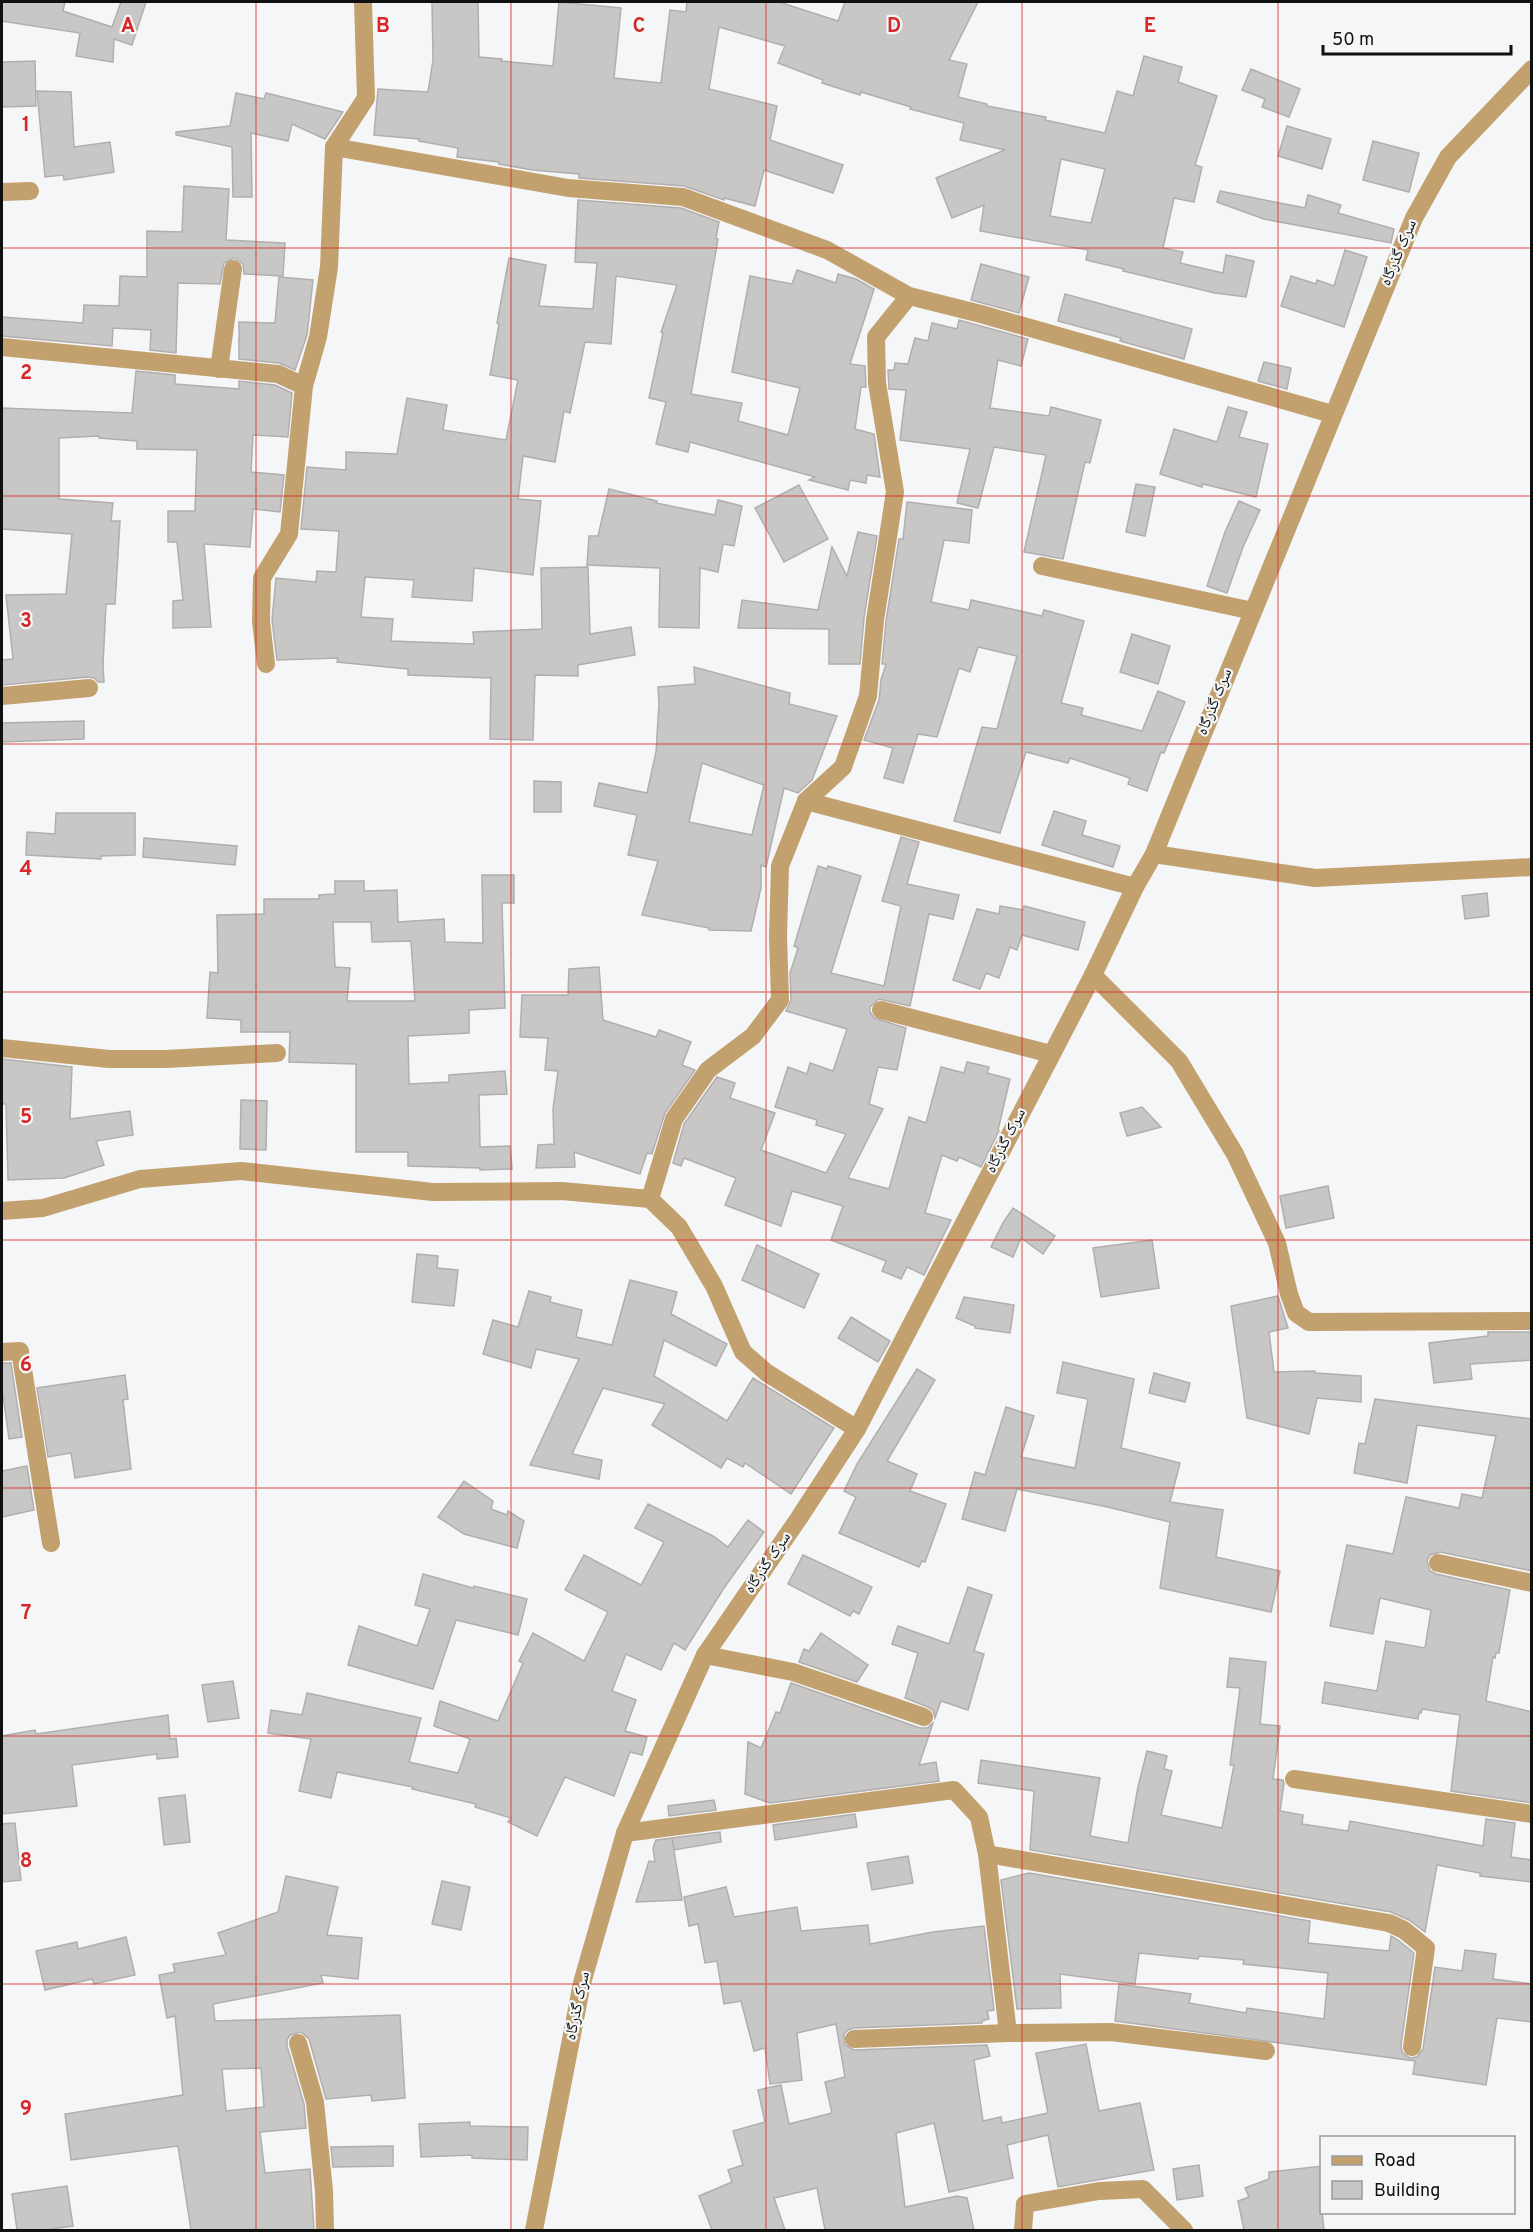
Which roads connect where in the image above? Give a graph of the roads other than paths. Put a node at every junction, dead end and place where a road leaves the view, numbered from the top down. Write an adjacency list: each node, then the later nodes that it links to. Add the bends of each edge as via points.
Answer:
1 (363, 2): 3 (street, via 366,98)
2 (1532, 69): 11 (street, سرک گذرگاه, via 1448,157 1414,218)
3 (334, 147): 7 (street, via 568,188 683,197 827,250); 10 (street, via 329,267 318,337)
4 (30, 191): 5 (street)
5 (2, 192)
6 (233, 269): 9 (street)
7 (909, 296): 11 (street); 17 (street, via 876,337 877,383 895,492 875,620 868,696 843,767)
8 (2, 346): 9 (street)
9 (219, 369): 10 (street, via 278,374)
10 (304, 386): 14 (street, via 289,534 262,578)
11 (1332, 414): 13 (street, سرک گذرگاه)
12 (1042, 566): 13 (street)
13 (1252, 611): 18 (street, سرک گذرگاه)
14 (266, 664)
15 (89, 688): 16 (street)
16 (2, 696)
17 (806, 801): 20 (street); 26 (street, via 780,866 780,1000 753,1036 708,1070 674,1119)
18 (1154, 854): 19 (street, via 1315,878); 20 (street, سرک گذرگاه)
19 (1532, 867)
20 (1135, 887): 21 (street, سرک گذرگاه)
21 (1093, 975): 25 (street, سرک گذرگاه); 28 (street, via 1179,1061 1235,1154 1277,1243 1296,1312 1309,1322)
22 (881, 1010): 25 (street)
23 (2, 1048): 24 (street, via 109,1059)
24 (277, 1053)
25 (1051, 1054): 30 (street, سرک گذرگاه)
26 (650, 1199): 27 (street, via 562,1191 433,1192 241,1171 140,1179 43,1208); 30 (street, via 679,1227 714,1286 743,1352 766,1372)
27 (2, 1212)
28 (1532, 1321)
29 (2, 1352): 31 (street, via 20,1350)
30 (857, 1429): 34 (street, سرک گذرگاه)
31 (51, 1543)
32 (1438, 1563): 33 (street)
33 (1532, 1583)
34 (705, 1655): 35 (street, via 794,1672); 38 (street, سرک گذرگاه)
35 (924, 1717)
36 (1294, 1779): 37 (street)
37 (1532, 1814)
38 (625, 1833): 39 (street, via 954,1790 979,1817); 46 (street, سرک گذرگاه, via 582,1983)
39 (987, 1854): 40 (street); 43 (street, via 1389,1923 1426,1948)
40 (1008, 2033): 41 (street); 44 (street, via 1111,2032)
41 (854, 2039)
42 (298, 2043): 45 (street, via 315,2102)
43 (1412, 2047)
44 (1266, 2051)
45 (325, 2230)
46 (534, 2230)
47 (1023, 2230): 48 (street, via 1025,2204 1099,2191 1143,2189)
48 (1184, 2230)

